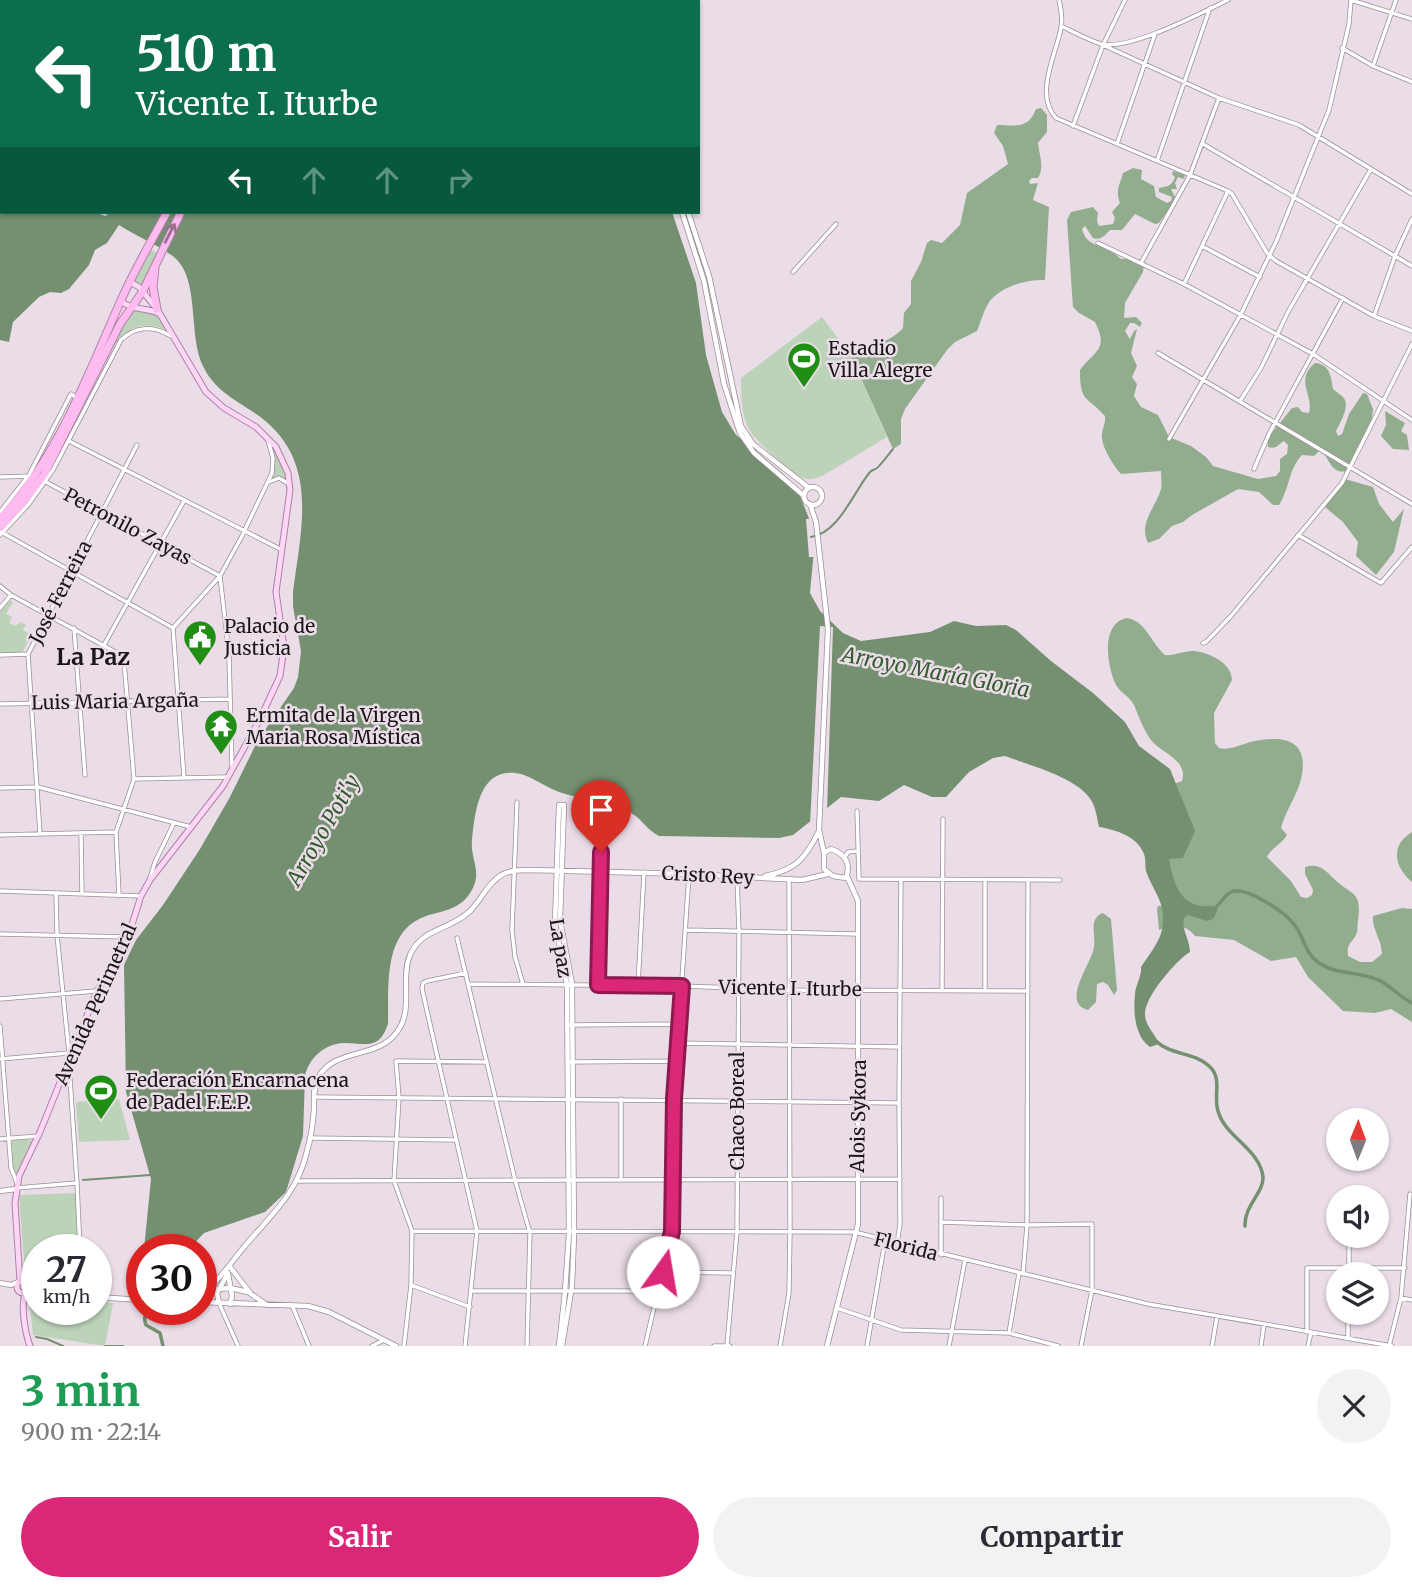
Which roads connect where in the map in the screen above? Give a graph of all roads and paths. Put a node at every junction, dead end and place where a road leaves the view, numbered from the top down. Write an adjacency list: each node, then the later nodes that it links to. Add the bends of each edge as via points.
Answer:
1 (1059, 0): 8 (street)
2 (1125, 0): 10 (street)
3 (1228, 0): 5 (street)
4 (1396, 0): 6 (street)
5 (1210, 8): 9 (street); 14 (street)
6 (1392, 12): 7 (street); 11 (street, via 1351,0); 13 (street)
7 (1412, 19)
8 (1061, 26): 10 (street); 17 (street, via 1046,88 1047,102 1056,118)
9 (1155, 34): 10 (street); 12 (street)
10 (1103, 45): 12 (street); 17 (street)
11 (1342, 48): 13 (street); 18 (street)
12 (1144, 65): 14 (street); 19 (street)
13 (1373, 66): 15 (street)
14 (1184, 82): 16 (street); 21 (street)
15 (1412, 82)
16 (1219, 98): 18 (street); 20 (street)
17 (1073, 126): 19 (street)
18 (1319, 136): 22 (street); 26 (street)
19 (1117, 144): 21 (street)
20 (1203, 144): 23 (street); 26 (street)
21 (1157, 161): 23 (street)
22 (1371, 169): 25 (street); 33 (street)
23 (1190, 175): 24 (street); 39 (street)
24 (1228, 191): 35 (street); 37 (street)
25 (1412, 194)
26 (1294, 198): 33 (street); 37 (street)
27 (166, 214): 44 (highway)
28 (180, 214): 38 (highway, one-way to 28)
29 (683, 214): 78 (street, via 704,281 724,384 740,433 754,453)
30 (689, 214): 77 (street, via 709,276 741,426 753,444)
31 (1412, 219): 36 (street)
32 (836, 223): 41 (street)
33 (1340, 225): 36 (street); 43 (street)
34 (1098, 243): 39 (street)
35 (1202, 246): 42 (street); 45 (street)
36 (1395, 256): 40 (street); 52 (street)
37 (1270, 257): 42 (street); 43 (street)
38 (158, 258): 46 (highway); 50 (highway, via 153,288)
39 (1140, 263): 45 (street)
40 (1412, 266)
41 (793, 272)
42 (1260, 276): 51 (street)
43 (1307, 280): 47 (street); 54 (street)
44 (130, 282): 46 (main road, Avenida Perimetral); 48 (highway)
45 (1184, 284): 51 (street)
46 (143, 290): 49 (highway); 50 (main road, Avenida Perimetral)
47 (1343, 298): 52 (street); 59 (street)
48 (121, 300): 49 (main road); 74 (highway)
49 (132, 308): 50 (main road); 57 (highway)
50 (159, 312): 55 (main road, Avenida Perimetral)
51 (1241, 314): 54 (street); 61 (street)
52 (1374, 316): 53 (street)
53 (1412, 331)
54 (1277, 334): 59 (street); 62 (street)
55 (173, 337): 60 (street, via 155,328 137,330 121,340); 66 (main road, Avenida Perimetral, via 206,392)
56 (1412, 344): 63 (street)
57 (108, 348): 60 (highway); 67 (highway)
58 (1158, 353): 61 (street)
59 (1313, 354): 63 (street); 65 (street)
60 (108, 360): 67 (street)
61 (1204, 380): 62 (street); 68 (street)
62 (1240, 401): 65 (street)
63 (1384, 402): 64 (street); 70 (street)
64 (1412, 420)
65 (1275, 423): 70 (street); 71 (street)
66 (265, 436): 75 (street, via 273,458); 76 (main road, Avenida Perimetral, via 282,458)
67 (65, 439): 72 (street); 74 (highway)
68 (1169, 439)
69 (137, 445): 72 (street, José Ferreira)
70 (1351, 467): 81 (street); 89 (street)
71 (1254, 469)
72 (123, 470): 79 (street); 84 (street, José Ferreira)
73 (0, 477): 74 (street)
74 (38, 478): 83 (street); 84 (street, Petronilo Zayas); 85 (highway); 87 (highway)
75 (268, 483): 76 (street, via 279,478); 88 (street)
76 (290, 485): 92 (main road, Avenida Perimetral)
77 (808, 487): 78 (street); 80 (street, via 820,490)
78 (803, 495): 82 (street)
79 (184, 501): 88 (street); 90 (street)
80 (818, 503): 82 (street); 86 (street)
81 (1412, 503)
82 (810, 504): 86 (street)
83 (0, 512)
84 (101, 513): 90 (street, Petronilo Zayas); 93 (street, José Ferreira)
85 (0, 519)
86 (816, 522): 126 (street, via 828,629)
87 (0, 532): 93 (street)
88 (244, 532): 92 (street); 94 (street)
89 (1298, 534): 91 (street, via 1381,583); 102 (street)
90 (161, 542): 94 (street, Petronilo Zayas); 97 (street)
91 (1412, 547)
92 (282, 550): 112 (main road, Avenida Perimetral, via 276,603 284,647 282,668 268,705)
93 (71, 571): 97 (street); 99 (street, José Ferreira)
94 (220, 576): 101 (street); 107 (street)
95 (0, 586): 96 (street)
96 (11, 595): 98 (street); 99 (street)
97 (128, 602): 101 (street); 103 (street)
98 (0, 608)
99 (47, 615): 100 (street); 104 (street, José Ferreira)
100 (74, 628): 103 (street); 109 (street)
101 (173, 628): 106 (street)
102 (1203, 643)
103 (104, 645): 108 (street, via 123,657)
104 (28, 654): 105 (street); 110 (street, José Ferreira)
105 (0, 655)
106 (178, 699): 107 (street, Luis Maria Argaña); 108 (street, Luis Maria Argaña); 115 (street)
107 (230, 699): 112 (street)
108 (127, 701): 109 (street, Luis Maria Argaña); 116 (street)
109 (78, 702): 110 (street, Luis Maria Argaña); 113 (street)
110 (31, 703): 111 (street, Luis Maria Argaña); 117 (street, José Ferreira)
111 (0, 704)
112 (232, 769): 114 (main road, Avenida Perimetral)
113 (85, 775)
114 (228, 777): 115 (street); 125 (main road, Avenida Perimetral)
115 (184, 778): 116 (street)
116 (134, 779): 120 (street)
117 (38, 787): 118 (street); 120 (street); 129 (street, José Ferreira)
118 (0, 788)
119 (517, 802): 138 (street)
120 (123, 809): 123 (street); 127 (street)
121 (858, 811): 133 (street)
122 (943, 819): 149 (street)
123 (174, 822): 125 (street); 150 (street)
124 (606, 822): 139 (street)
125 (191, 827): 150 (main road, Avenida Perimetral)
126 (819, 830): 131 (street); 145 (street, via 801,861 777,874)
127 (116, 832): 128 (street); 157 (street)
128 (80, 833): 129 (street); 156 (street)
129 (40, 834): 130 (street)
130 (0, 835)
131 (822, 841): 132 (street); 134 (street)
132 (831, 849): 134 (street); 135 (street)
133 (857, 851): 135 (street); 148 (street, via 859,879)
134 (824, 853): 136 (street)
135 (845, 857): 146 (street)
136 (823, 867): 141 (street); 143 (street)
137 (559, 870): 137 (street, La paz, via 564,805 559,804); 138 (street, Cristo Rey); 139 (street, Cristo Rey); 170 (street, La paz, via 555,924)
138 (513, 871): 169 (street, via 513,945); 198 (street, via 493,881 468,913 417,944 408,963 400,1029 381,1047 328,1065 317,1080)
139 (601, 871): 140 (street, Cristo Rey); 171 (street)
140 (644, 872): 142 (street, Cristo Rey); 172 (street)
141 (828, 873): 143 (street, Cristo Rey); 146 (street)
142 (689, 874): 144 (street, Cristo Rey); 159 (street)
143 (818, 876): 147 (street, Cristo Rey)
144 (737, 877): 145 (street, Cristo Rey); 160 (street, Chaco Boreal)
145 (758, 877): 147 (street, Cristo Rey)
146 (846, 877): 164 (street, Alois Sykora, via 857,897)
147 (789, 879): 161 (street)
148 (901, 879): 149 (street); 177 (street)
149 (943, 879): 151 (street); 178 (street)
150 (149, 880): 158 (main road, Avenida Perimetral)
151 (985, 880): 153 (street); 179 (street)
152 (1060, 880): 153 (street)
153 (1028, 881): 181 (street)
154 (0, 891): 155 (street)
155 (56, 893): 156 (street); 163 (street)
156 (82, 894): 157 (street)
157 (119, 895): 158 (street)
158 (141, 896): 165 (main road, Avenida Perimetral)
159 (685, 930): 160 (street); 173 (street)
160 (739, 933): 161 (street); 174 (street, Chaco Boreal)
161 (789, 933): 164 (street); 176 (street)
162 (0, 934): 163 (street)
163 (57, 934): 165 (street); 182 (street)
164 (857, 934): 175 (street, Alois Sykora)
165 (129, 937): 180 (main road, Avenida Perimetral)
166 (457, 938): 167 (street)
167 (466, 973): 168 (street); 194 (street, via 422,986)
168 (468, 984): 169 (street, Vicente I. Iturbe); 196 (street)
169 (524, 984): 170 (street, Vicente I. Iturbe)
170 (570, 984): 171 (street, Vicente I. Iturbe); 185 (street, La paz)
171 (598, 985): 172 (street, Vicente I. Iturbe)
172 (638, 986): 173 (street, Vicente I. Iturbe)
173 (682, 986): 174 (street, Vicente I. Iturbe); 184 (street)
174 (737, 988): 176 (street, Vicente I. Iturbe); 188 (street, Chaco Boreal)
175 (857, 989): 176 (street, Vicente I. Iturbe); 177 (street, Vicente I. Iturbe); 190 (street, Alois Sykora)
176 (788, 990): 189 (street)
177 (899, 990): 178 (street, Vicente I. Iturbe); 191 (street)
178 (942, 990): 179 (street, Vicente I. Iturbe)
179 (985, 990): 181 (street, Vicente I. Iturbe)
180 (97, 991): 182 (street); 192 (main road, Avenida Perimetral)
181 (1028, 991): 232 (street)
182 (62, 993): 183 (street); 192 (street)
183 (0, 999)
184 (679, 1024): 185 (street); 187 (street)
185 (570, 1025): 197 (street, La paz)
186 (0, 1026): 193 (street)
187 (677, 1043): 188 (street); 195 (street)
188 (737, 1044): 189 (street); 205 (street, Chaco Boreal)
189 (790, 1045): 190 (street); 206 (street)
190 (858, 1046): 191 (street); 207 (street, Alois Sykora)
191 (899, 1047): 208 (street)
192 (70, 1055): 193 (street); 209 (main road, Avenida Perimetral); 226 (street)
193 (1, 1059): 210 (street)
194 (437, 1061): 196 (street); 199 (street, via 396,1061); 200 (street)
195 (676, 1061): 197 (street); 203 (street)
196 (488, 1062): 201 (street)
197 (571, 1062): 204 (street, La paz)
198 (314, 1097): 199 (street); 211 (street)
199 (398, 1098): 200 (street); 213 (street)
200 (446, 1098): 201 (street); 214 (street)
201 (495, 1099): 204 (street); 220 (street)
202 (621, 1099): 203 (street); 204 (street); 216 (street)
203 (674, 1099): 205 (street); 217 (street)
204 (571, 1100): 215 (street, La paz)
205 (738, 1100): 206 (street); 218 (street, Chaco Boreal)
206 (791, 1101): 207 (street); 221 (street)
207 (857, 1102): 208 (street); 219 (street, Alois Sykora)
208 (899, 1103): 222 (street)
209 (39, 1136): 210 (street); 227 (main road, Avenida Perimetral)
210 (9, 1138): 212 (street); 227 (street)
211 (310, 1138): 213 (street); 223 (street)
212 (0, 1139)
213 (396, 1140): 214 (street); 224 (street)
214 (456, 1140): 225 (street)
215 (571, 1179): 216 (street); 220 (street); 237 (street, La paz)
216 (621, 1179): 217 (street)
217 (674, 1179): 218 (street); 235 (street)
218 (737, 1179): 221 (street); 236 (street, Chaco Boreal)
219 (857, 1179): 221 (street); 222 (street); 240 (street, Alois Sykora)
220 (514, 1180): 225 (street); 239 (street)
221 (790, 1180): 238 (street)
222 (900, 1180): 244 (street)
223 (298, 1181): 224 (street); 251 (street)
224 (394, 1181): 225 (street); 233 (street)
225 (465, 1181): 234 (street)
226 (77, 1183): 227 (street); 241 (street)
227 (16, 1187): 228 (street); 245 (main road, Avenida Perimetral)
228 (0, 1191)
229 (1410, 1194): 242 (street)
230 (941, 1198): 231 (street)
231 (941, 1222): 232 (street); 246 (street)
232 (1027, 1225): 254 (street); 261 (street, via 1092,1224)
233 (412, 1231): 234 (street, Florida); 257 (street)
234 (477, 1231): 239 (street, Florida); 262 (street)
235 (672, 1231): 236 (street, Florida); 237 (street, Florida); 252 (street)
236 (737, 1231): 238 (street, Florida); 253 (street, Chaco Boreal)
237 (571, 1232): 239 (street, Florida); 266 (street, La paz)
238 (790, 1232): 240 (street, Florida); 299 (street, via 789,1293)
239 (530, 1233): 263 (street)
240 (857, 1233): 243 (street, Florida); 274 (street, Alois Sykora)
241 (79, 1234)
242 (1409, 1237): 248 (street)
243 (886, 1241): 244 (street, Florida); 276 (street)
244 (897, 1244): 246 (street, Florida)
245 (21, 1253)
246 (941, 1255): 247 (street, Florida)
247 (965, 1260): 254 (street, Florida); 280 (street)
248 (1405, 1268): 250 (street); 267 (street)
249 (1326, 1269): 281 (street, via 1307,1268)
250 (1389, 1269)
251 (229, 1270): 255 (street); 259 (street); 260 (street); 265 (street)
252 (663, 1272): 253 (street); 264 (street)
253 (733, 1273): 298 (street, Chaco Boreal)
254 (1021, 1273): 261 (street, Florida); 282 (street)
255 (217, 1281)
256 (0, 1283): 258 (street)
257 (411, 1285): 273 (street); 292 (street)
258 (21, 1286)
259 (219, 1288): 260 (street); 269 (street)
260 (230, 1288): 265 (street); 270 (street)
261 (1092, 1290): 275 (street, Florida); 304 (street)
262 (471, 1291): 263 (street); 273 (street)
263 (527, 1291): 266 (street); 294 (street)
264 (658, 1291): 266 (street); 296 (street)
265 (249, 1292): 271 (street)
266 (568, 1292): 295 (street, La paz)
267 (1401, 1298): 268 (street); 308 (street)
268 (1412, 1300)
269 (219, 1303): 270 (street); 289 (street)
270 (230, 1304): 271 (street)
271 (267, 1305): 272 (street)
272 (292, 1305): 283 (street, via 329,1312); 290 (street)
273 (470, 1307): 293 (street)
274 (837, 1308): 276 (street); 300 (street, Alois Sykora)
275 (1217, 1316): 277 (street, Florida); 305 (street)
276 (870, 1319): 280 (street, via 901,1330); 301 (street)
277 (1264, 1324): 281 (street, Florida); 306 (street)
278 (26, 1325): 288 (main road, Avenida Perimetral)
279 (1348, 1325): 284 (street)
280 (952, 1330): 282 (street); 302 (street)
281 (1309, 1332): 284 (street, Florida); 307 (street)
282 (1009, 1333): 286 (street)
283 (374, 1336): 285 (street); 287 (street)
284 (1348, 1339): 308 (street, Florida)
285 (384, 1340): 287 (street); 291 (street)
286 (1040, 1344): 303 (street)
287 (374, 1345)
288 (30, 1346)
289 (238, 1346)
290 (309, 1346)
291 (396, 1346)
292 (404, 1346)
293 (465, 1346)
294 (527, 1346)
295 (561, 1346)
296 (645, 1346)
297 (714, 1346): 298 (street)
298 (728, 1346)
299 (780, 1346)
300 (827, 1346)
301 (867, 1346)
302 (949, 1346)
303 (1058, 1346)
304 (1081, 1346)
305 (1212, 1346)
306 (1261, 1346)
307 (1308, 1346)
308 (1390, 1346)

